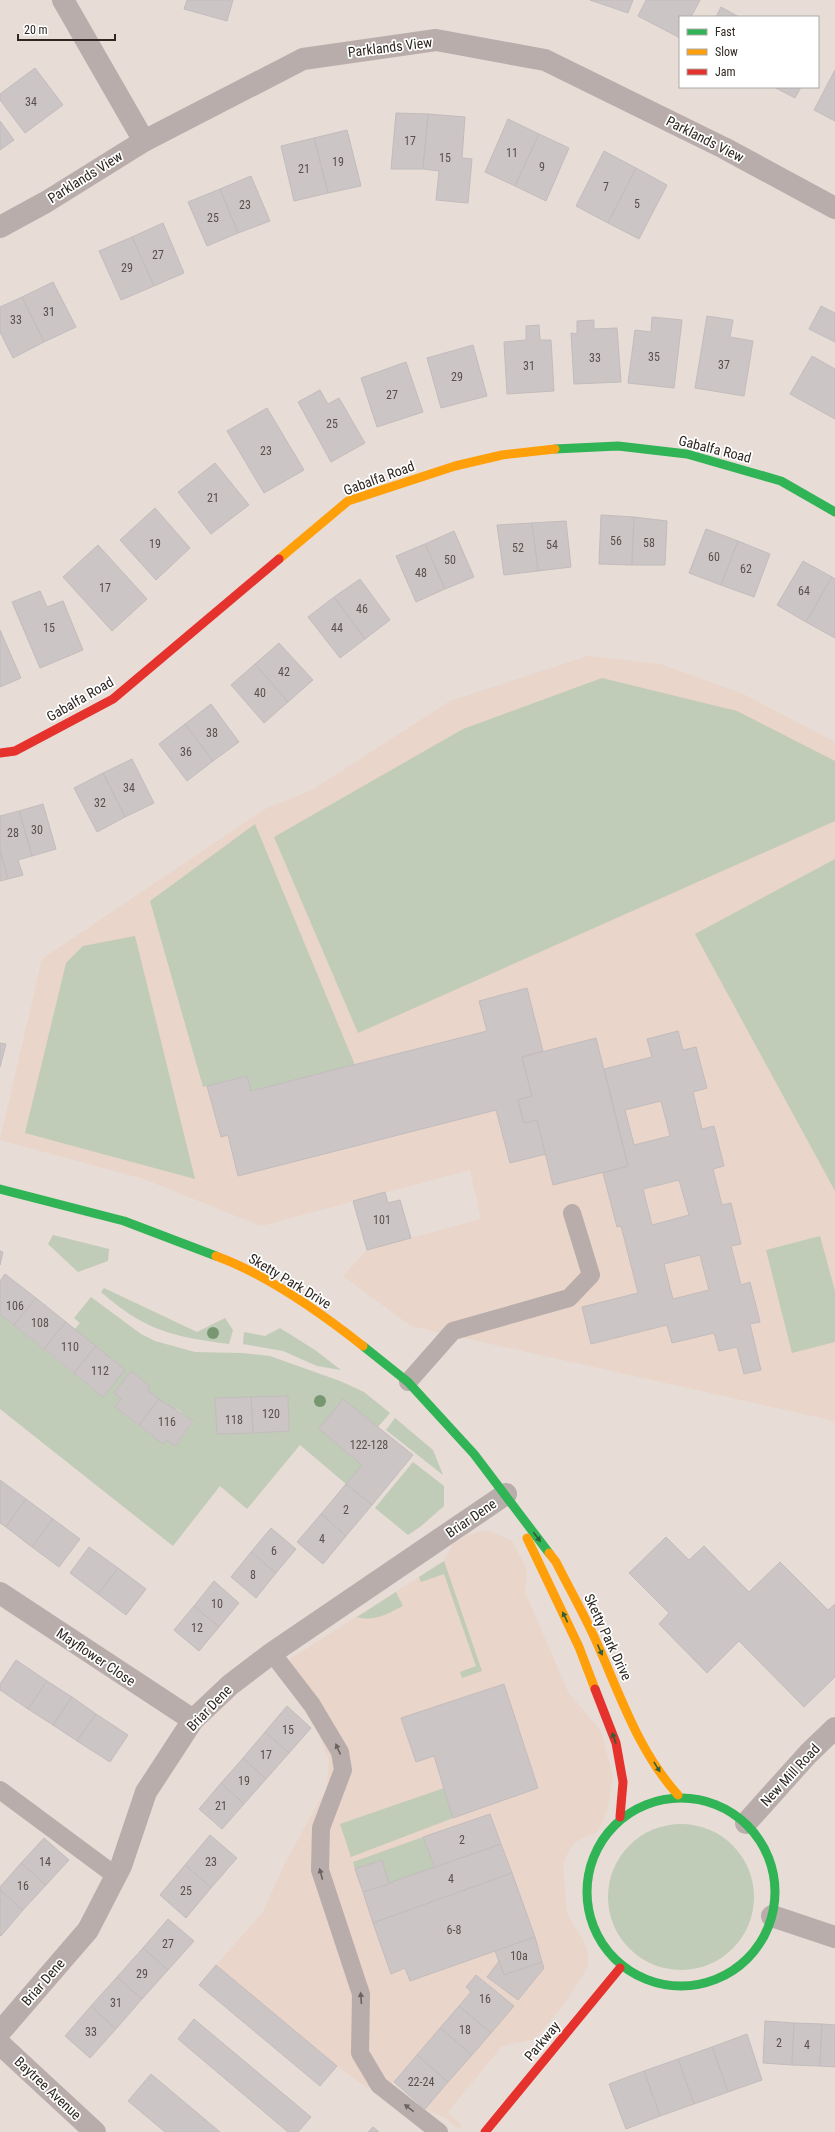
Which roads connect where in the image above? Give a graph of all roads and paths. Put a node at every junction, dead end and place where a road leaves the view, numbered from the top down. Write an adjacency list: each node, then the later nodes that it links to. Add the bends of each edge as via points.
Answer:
1 (63, 0): 2 (street)
2 (144, 141): 3 (street, Parklands View, via 303,58 436,40 545,60 724,148); 4 (street, Parklands View, via 46,202)
3 (835, 208)
4 (0, 227)
5 (835, 512): 6 (street, Gabalfa Road, via 781,481 687,454 618,446 551,449 502,455 454,466 348,501 113,698 15,751)
6 (0, 753)
7 (0, 1189): 9 (street, Sketty Park Drive, via 124,1221 230,1261 286,1292 339,1327)
8 (572, 1213): 9 (lane, via 591,1275 569,1298 453,1331)
9 (408, 1382): 10 (street, Sketty Park Drive, via 474,1454)
10 (506, 1494): 12 (street, Briar Dene); 16 (street, Sketty Park Drive, one-way to 16, via 556,1562 595,1640 637,1736 666,1782); 17 (street, Sketty Park Drive, one-way to 10, via 623,1782 616,1743 579,1647)
11 (0, 1593): 13 (street, Mayflower Close)
12 (272, 1653): 13 (street, Briar Dene, via 230,1685); 26 (lane, one-way to 12, via 379,2085 360,2053 361,1994 320,1870 321,1828 343,1770 340,1752 312,1705)
13 (193, 1720): 19 (street, Briar Dene, via 146,1792)
14 (835, 1728): 18 (street, New Mill Road, via 808,1754)
15 (0, 1790): 19 (lane)
16 (678, 1795): 17 (street, via 653,1798); 18 (street, via 703,1799 726,1808)
17 (620, 1817): 22 (street, via 600,1848 592,1867 589,1890 591,1917 598,1941)
18 (746, 1824): 20 (street, via 765,1850 774,1882)
19 (116, 1876): 23 (street, Briar Dene, via 88,1930)
20 (772, 1916): 21 (street); 22 (street, via 759,1946 737,1970 708,1985 676,1989 644,1982)
21 (835, 1937)
22 (620, 1968): 27 (street, Parkway)
23 (0, 2032)
24 (0, 2044): 25 (street, Baytree Avenue)
25 (95, 2132)
26 (439, 2132)
27 (485, 2132)

